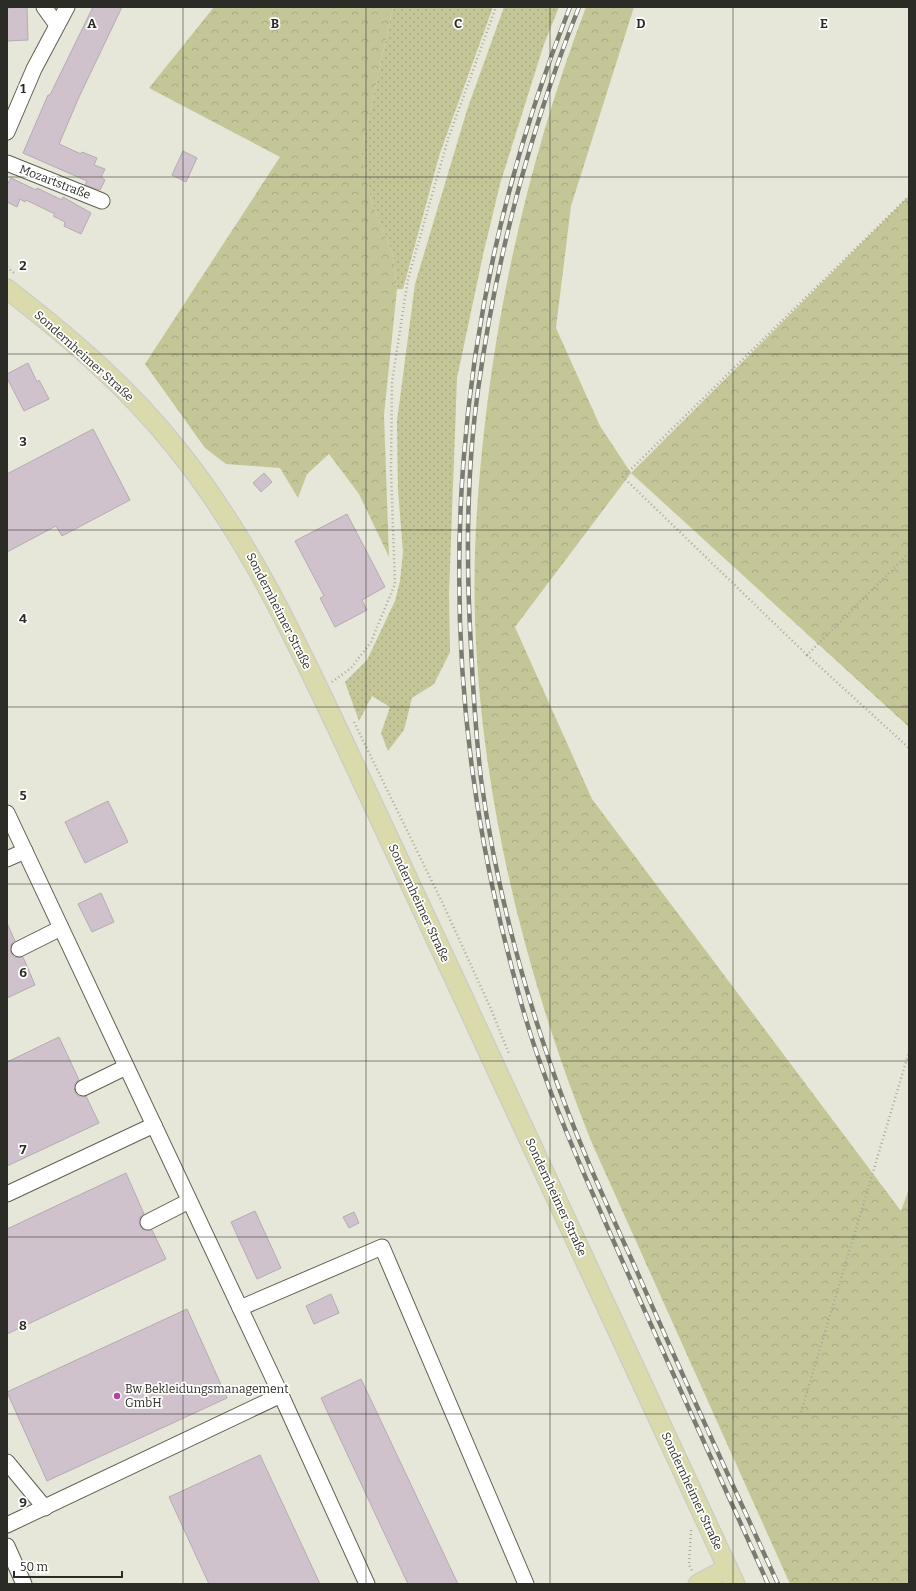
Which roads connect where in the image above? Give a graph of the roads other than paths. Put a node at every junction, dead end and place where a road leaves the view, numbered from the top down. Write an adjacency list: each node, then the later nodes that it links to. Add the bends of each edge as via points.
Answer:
1 (44, 7): 3 (street)
2 (67, 7): 3 (street)
3 (57, 25): 4 (street, via 34,69)
4 (7, 132)
5 (7, 164): 6 (street, Mozartstraße)
6 (102, 201)
7 (7, 289): 25 (main road, Sondernheimer Straße, via 74,344 159,427 204,484 235,529 263,577 319,690)
8 (7, 813): 9 (street)
9 (25, 851): 10 (street); 11 (street)
10 (7, 860)
11 (61, 928): 12 (street); 13 (street)
12 (19, 949)
13 (126, 1067): 14 (street); 15 (street)
14 (83, 1088)
15 (154, 1125): 16 (street); 17 (street)
16 (7, 1194)
17 (190, 1201): 18 (street); 19 (street)
18 (148, 1222)
19 (240, 1308): 20 (street); 29 (street, via 382,1247)
20 (281, 1395): 22 (street); 28 (street)
21 (7, 1462): 22 (street)
22 (45, 1508): 23 (street)
23 (7, 1525)
24 (7, 1546): 27 (street)
25 (731, 1576): 26 (main road)
26 (696, 1581)
27 (24, 1584)
28 (367, 1584)
29 (526, 1584)

